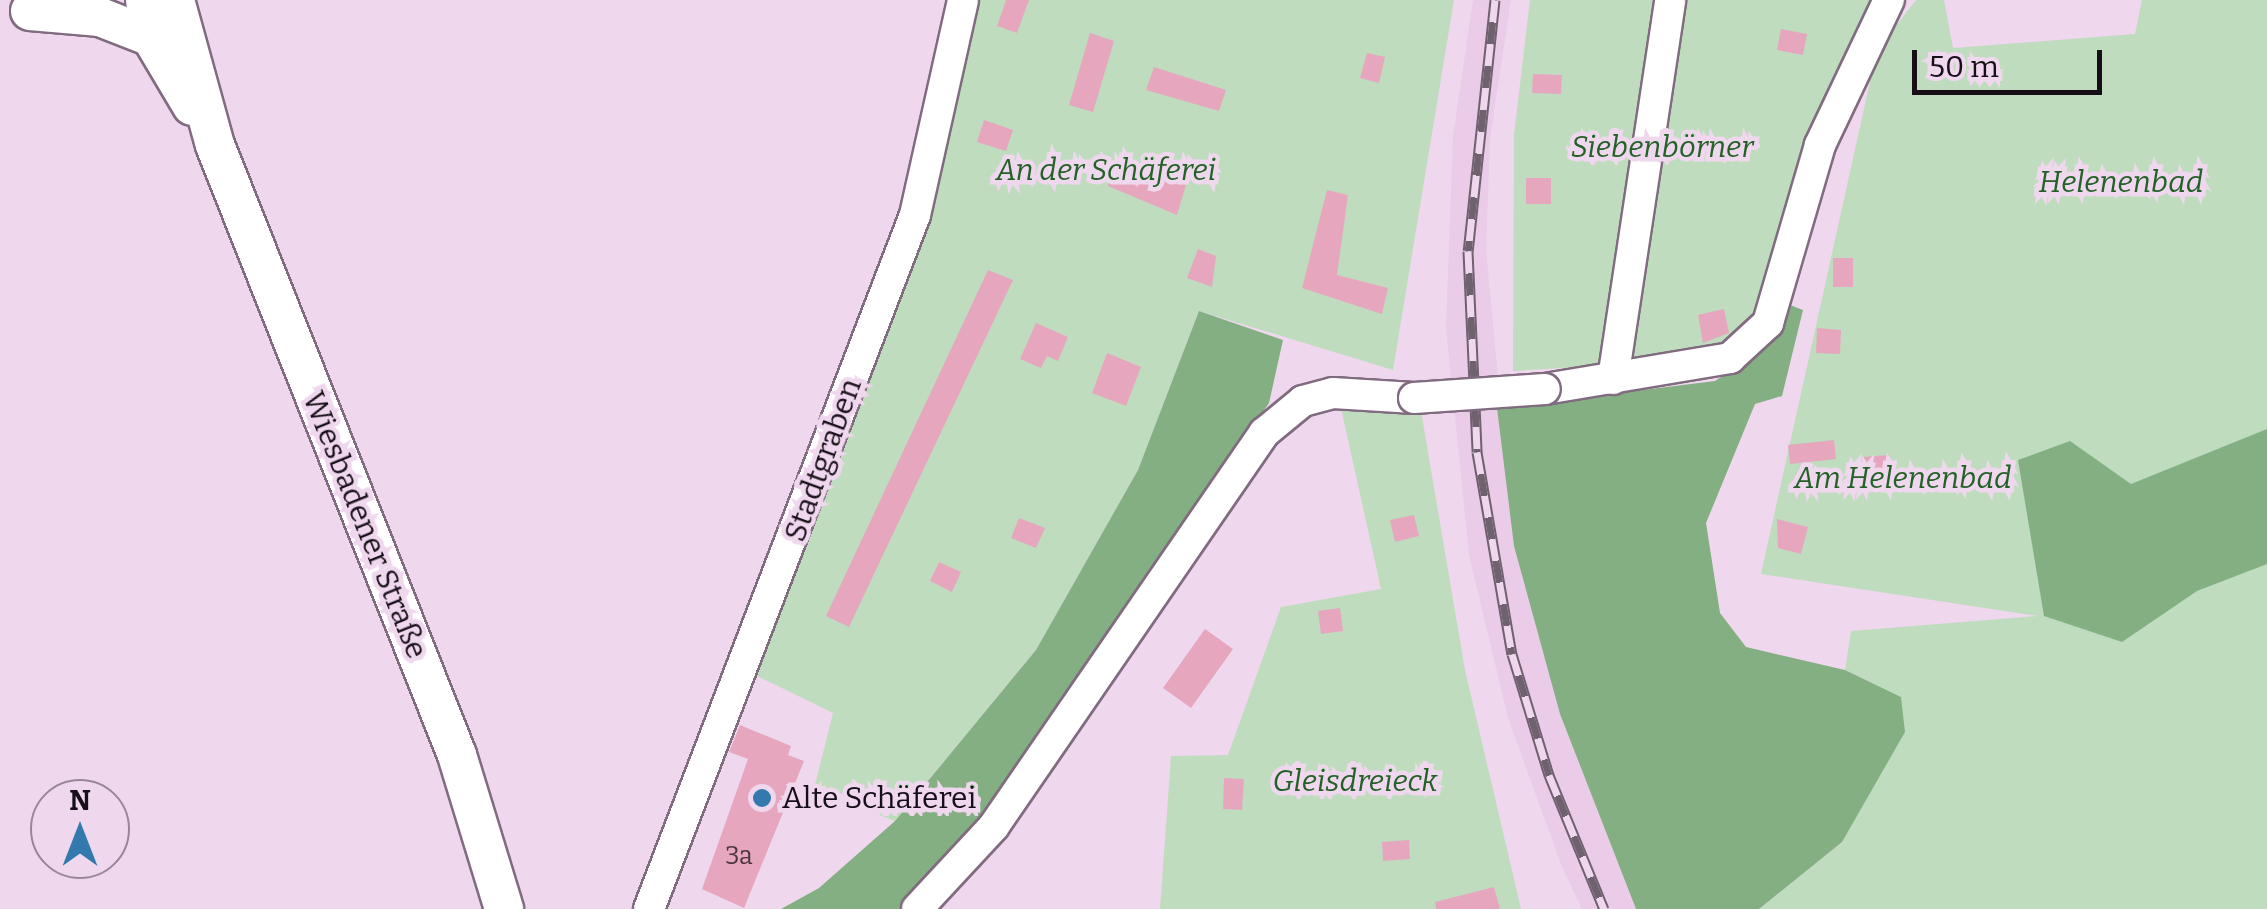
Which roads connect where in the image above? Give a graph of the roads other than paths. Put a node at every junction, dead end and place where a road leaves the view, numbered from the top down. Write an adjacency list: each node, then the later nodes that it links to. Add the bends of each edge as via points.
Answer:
1 (175, 0): 7 (main road, Wiesbadener Straße)
2 (963, 0): 10 (street, Stadtgraben, via 914,214)
3 (1670, 0): 8 (street)
4 (1889, 0): 8 (street, via 1820,145 1768,323 1730,358)
5 (29, 11): 6 (main road, Wiesbadener Straße)
6 (148, 18): 7 (main road, Wiesbadener Straße)
7 (215, 145): 9 (main road, Wiesbadener Straße, via 456,755)
8 (1613, 380): 11 (street, bridge, via 1414,398 1333,393 1303,401 1264,433 994,826)
9 (504, 909)
10 (649, 909)
11 (917, 909)

